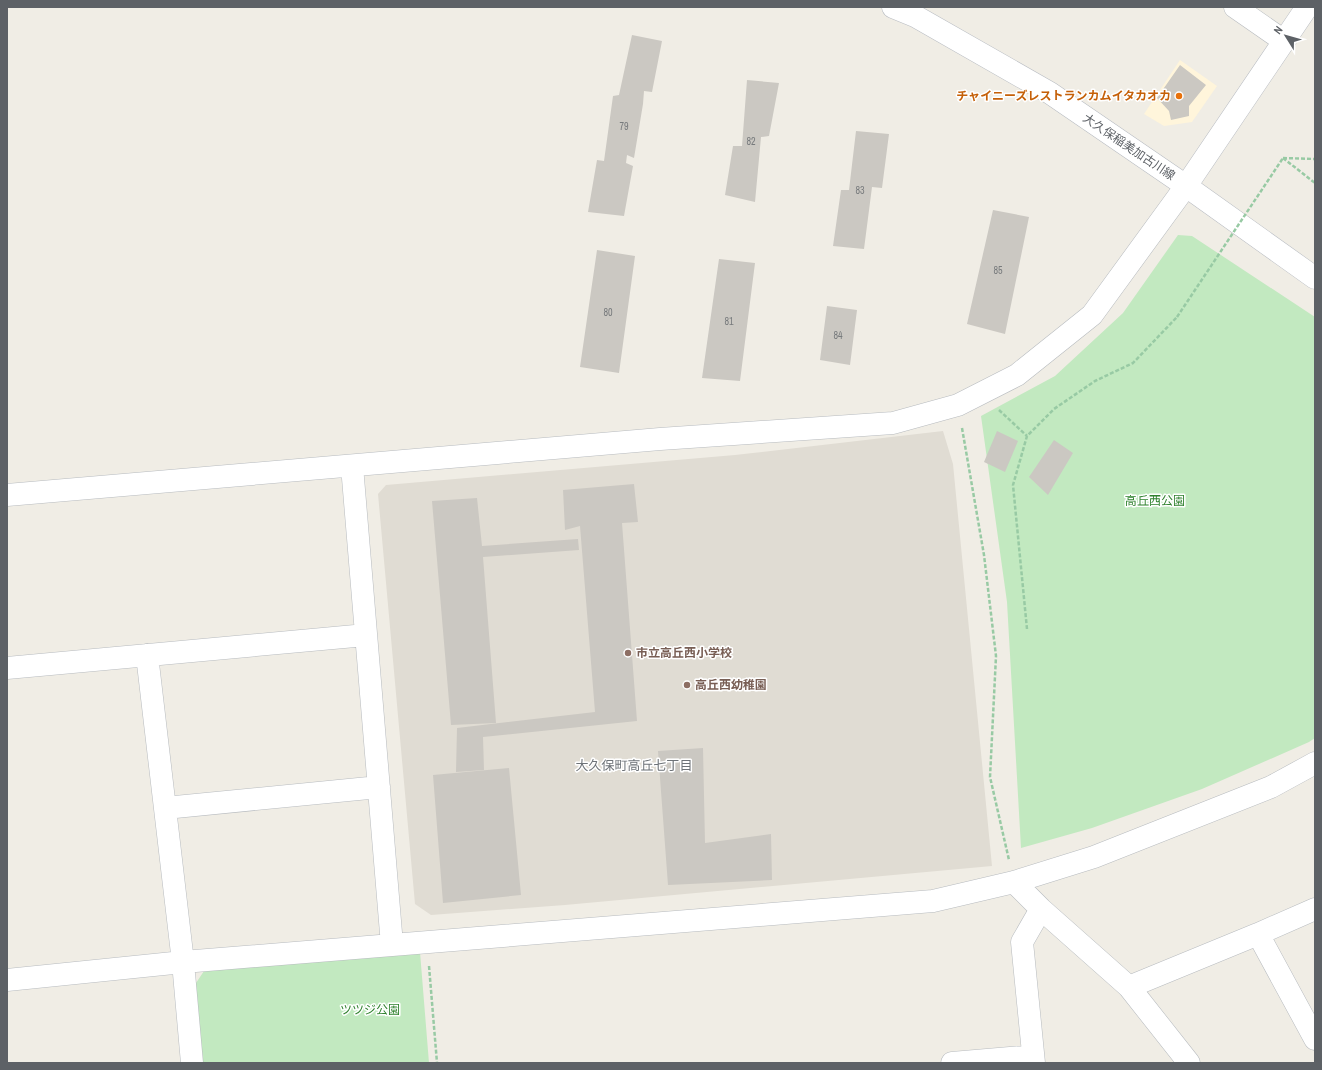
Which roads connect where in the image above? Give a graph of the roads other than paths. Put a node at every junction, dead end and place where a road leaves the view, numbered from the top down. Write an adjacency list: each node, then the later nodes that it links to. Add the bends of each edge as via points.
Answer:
1 (893, 7): 4 (street, 大久保稲美加古川線)
2 (1235, 7): 5 (street)
3 (1307, 7): 5 (street)
4 (917, 11): 6 (street, 大久保稲美加古川線, via 1050,93)
5 (1284, 41): 6 (street)
6 (1186, 186): 7 (street, 大久保稲美加古川線); 8 (street, via 1092,315 1017,375 958,405 893,423 660,439)
7 (1315, 278)
8 (352, 466): 9 (street); 10 (street)
9 (7, 495)
10 (366, 635): 11 (street); 14 (street)
11 (147, 655): 12 (street); 15 (street)
12 (7, 668)
13 (1315, 764): 16 (street, via 1271,787 1094,857)
14 (379, 787): 15 (street); 20 (street)
15 (165, 808): 21 (street)
16 (1014, 882): 17 (street); 20 (street, via 933,901)
17 (1041, 909): 23 (street); 25 (street, via 1022,942)
18 (1315, 909): 19 (street)
19 (1258, 934): 23 (street); 24 (street)
20 (392, 945): 21 (street)
21 (183, 962): 22 (street); 26 (street)
22 (7, 980)
23 (1129, 987): 28 (street)
24 (1315, 1039)
25 (1034, 1060): 27 (street)
26 (192, 1063)
27 (952, 1063)
28 (1189, 1063)

